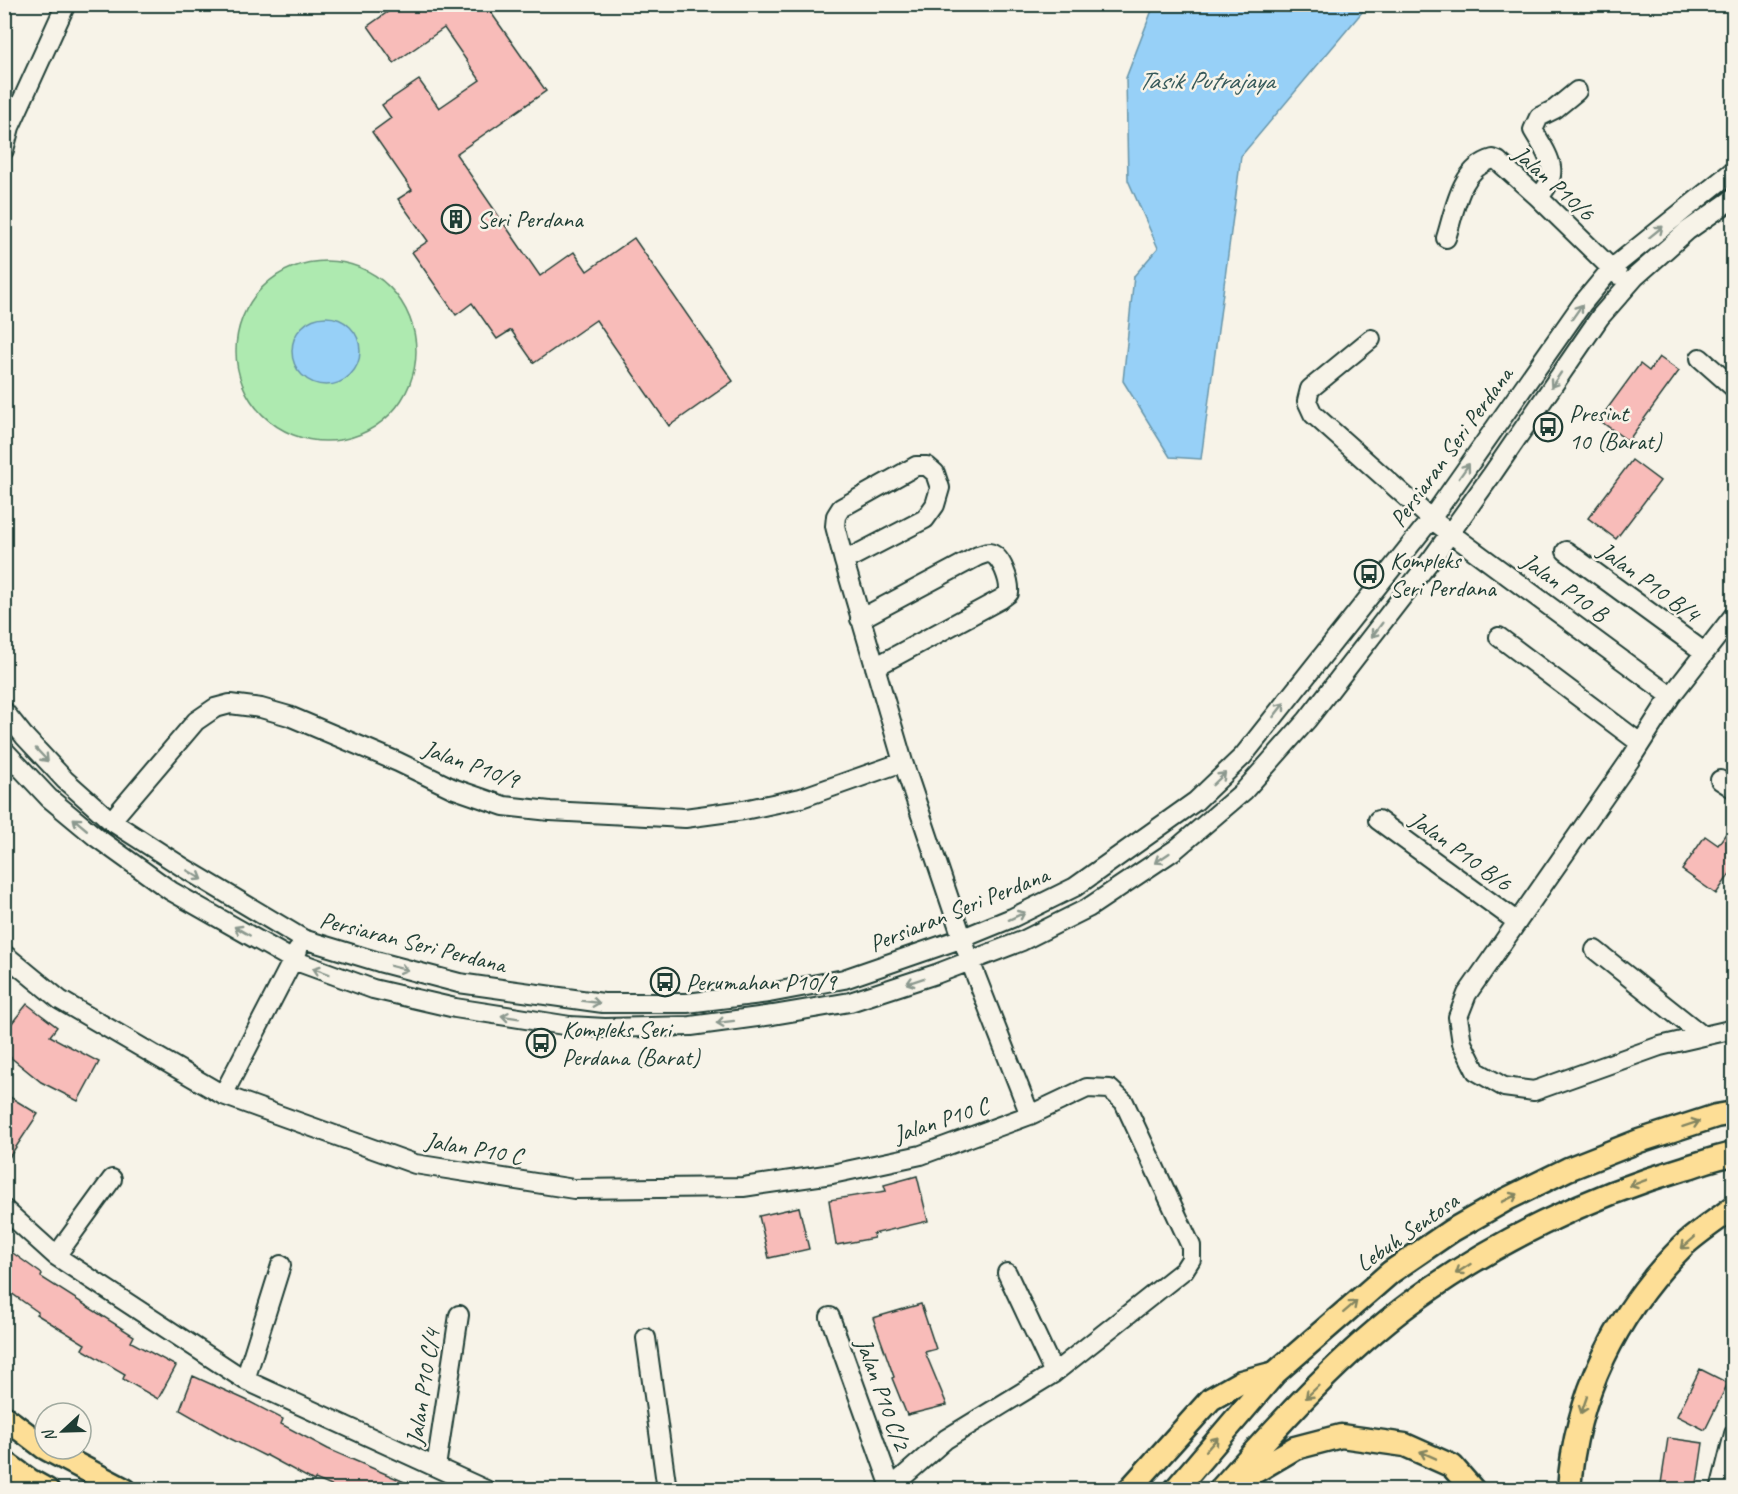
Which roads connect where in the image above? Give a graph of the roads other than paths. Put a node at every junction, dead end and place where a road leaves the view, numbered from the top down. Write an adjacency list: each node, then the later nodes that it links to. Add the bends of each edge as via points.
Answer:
1 (64, 5): 3 (street, via 10,127)
2 (1577, 91): 5 (street, via 1539,117 1533,130 1546,152 1552,175 1548,187)
3 (4, 150)
4 (1734, 170): 8 (street, Persiaran Seri Perdana, one-way to 4)
5 (1538, 197): 7 (street, Jalan P10/6, via 1498,161 1479,164 1465,180); 8 (street, Jalan P10/6)
6 (1734, 198): 9 (street, Persiaran Seri Perdana, via 1687,231)
7 (1446, 238)
8 (1611, 269): 9 (street, Jalan P10/6); 13 (street, Persiaran Seri Perdana, one-way to 8, via 1582,304)
9 (1629, 284): 14 (street, Persiaran Seri Perdana, one-way to 14, via 1600,318)
10 (1371, 339): 13 (street, Jalan P10 B, via 1310,389 1307,401 1314,414)
11 (1700, 358): 12 (street)
12 (1734, 388)
13 (1431, 519): 14 (street, Jalan P10 B); 30 (street, Persiaran Seri Perdana, one-way to 13, via 1076,887 1196,801 1243,756)
14 (1450, 533): 22 (street, Jalan P10 B); 35 (street, Persiaran Seri Perdana, one-way to 35, via 1321,702 1244,791 1176,849 1088,908 1022,941)
15 (1566, 551): 20 (street, Jalan P10 B/4)
16 (843, 561): 16 (street, via 835,526 841,508 916,466 927,466 940,488 925,519); 18 (street)
17 (1734, 615): 20 (street)
18 (860, 619): 21 (street); 21 (street, via 989,553 997,558 1010,584 1009,593 1001,599)
19 (1500, 637): 24 (street)
20 (1704, 652): 22 (street)
21 (875, 667): 26 (street)
22 (1671, 696): 24 (street)
23 (4, 711): 28 (street, Persiaran Seri Perdana, one-way to 28, via 65,780)
24 (1640, 743): 29 (street)
25 (4, 750): 34 (street, Persiaran Seri Perdana, one-way to 25, via 171,891 96,837 48,798)
26 (903, 762): 28 (street, Jalan P10/9, via 801,798 744,810 686,818 550,811 504,806 452,788 289,716 230,705 215,708 196,721); 30 (street)
27 (1378, 820): 29 (street, Jalan P10 B/6)
28 (111, 821): 31 (street, Persiaran Seri Perdana, one-way to 31)
29 (1516, 921): 37 (street, via 1467,994 1458,1017 1462,1043 1476,1071 1504,1087 1534,1091 1660,1046)
30 (963, 938): 31 (street, Persiaran Seri Perdana, one-way to 30, via 459,983 603,1003 687,1003 844,979); 35 (street)
31 (303, 939): 34 (street)
32 (1595, 951): 37 (street)
33 (4, 954): 38 (street, Jalan P10 C, via 60,1000)
34 (293, 960): 35 (street, Persiaran Seri Perdana, one-way to 34, via 850,1002 691,1026 605,1028 455,1008 373,990); 38 (street)
35 (970, 961): 40 (street)
36 (1734, 1029): 37 (street)
37 (1703, 1036)
38 (223, 1095): 40 (street, Jalan P10 C, via 415,1164 574,1189 743,1187 832,1174 921,1155)
39 (1734, 1113): 52 (main road, Lebuh Sentosa, one-way to 39, via 1391,1272 1507,1199 1639,1140)
40 (1030, 1115): 51 (street, Jalan P10 C, via 1087,1088 1110,1089 1124,1102 1191,1246 1191,1259 1184,1270)
41 (1734, 1154): 67 (main road, one-way to 67, via 1654,1177 1583,1205 1470,1264 1412,1302 1348,1356)
42 (112, 1179): 45 (street)
43 (1734, 1207): 70 (main road, one-way to 70, via 1685,1244 1649,1283 1617,1331 1597,1369 1580,1417)
44 (4, 1209): 45 (street)
45 (56, 1256): 53 (street)
46 (281, 1265): 53 (street)
47 (1006, 1273): 51 (street)
48 (459, 1314): 59 (street, Jalan P10 C/4)
49 (830, 1317): 61 (street, Jalan P10 C/2)
50 (646, 1338): 64 (street)
51 (1054, 1373): 61 (street, Jalan P10 C, via 946,1439)
52 (1275, 1373): 65 (main road, via 1241,1382 1211,1399); 66 (main road, Lebuh Sentosa, one-way to 52)
53 (245, 1380): 59 (street)
54 (4, 1417): 56 (main road)
55 (1734, 1434): 71 (street)
56 (33, 1438)
57 (70, 1461): 62 (main road)
58 (4, 1462): 60 (main road)
59 (436, 1467): 63 (street)
60 (38, 1486)
61 (890, 1488)
62 (125, 1490)
63 (486, 1490)
64 (667, 1490)
65 (1129, 1490)
66 (1175, 1490)
67 (1220, 1490)
68 (1226, 1490): 69 (main road, one-way to 68, via 1452,1466 1405,1445 1341,1436 1295,1448)
69 (1473, 1490)
70 (1569, 1490)
71 (1720, 1490)

